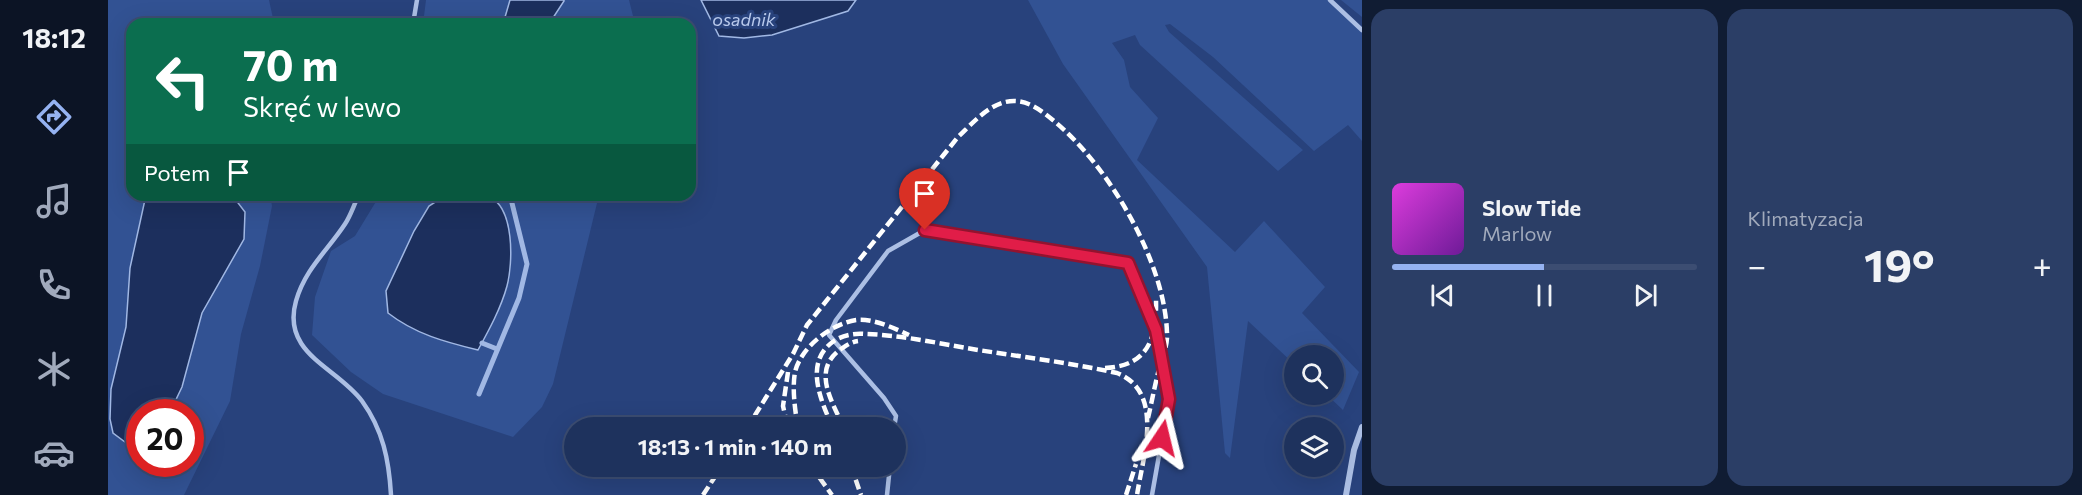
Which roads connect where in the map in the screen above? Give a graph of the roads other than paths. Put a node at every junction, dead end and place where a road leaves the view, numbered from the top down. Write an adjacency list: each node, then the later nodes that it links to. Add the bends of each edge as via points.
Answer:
1 (417, 0): 3 (lane)
2 (1330, 0): 4 (lane)
3 (414, 18)
4 (1362, 30)
5 (356, 201): 9 (lane, via 345,224 311,266 296,302 295,327 303,350 361,399 380,430 389,459)
6 (896, 417): 11 (lane, via 829,335 888,250 925,230 1128,263 1156,330 1169,399)
7 (1362, 426): 12 (street)
8 (889, 477): 10 (lane)
9 (391, 495)
10 (887, 495)
11 (1152, 495)
12 (1346, 495)

